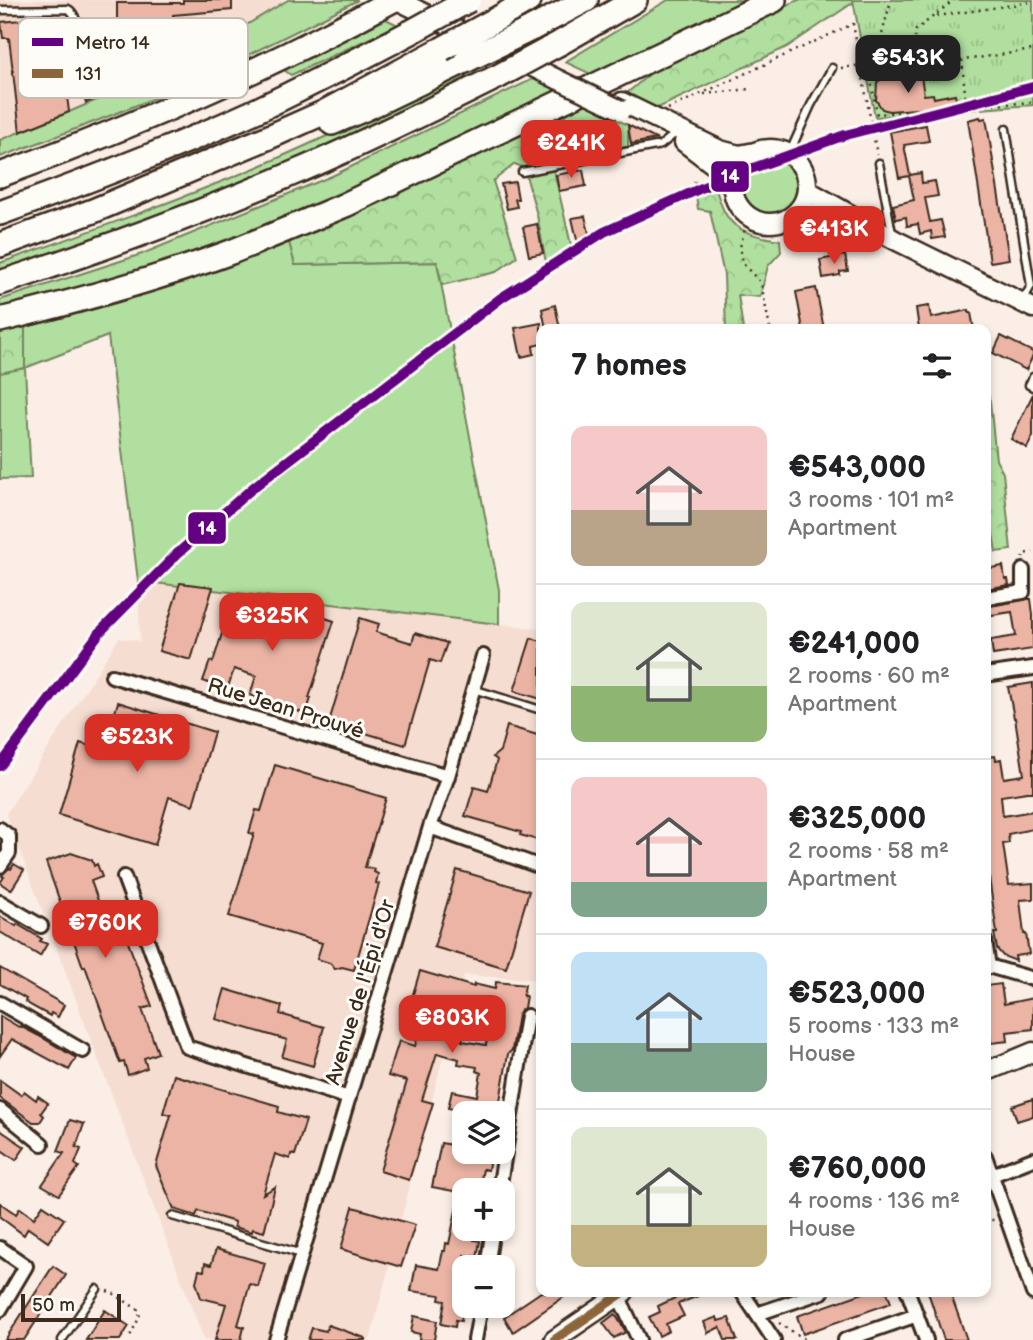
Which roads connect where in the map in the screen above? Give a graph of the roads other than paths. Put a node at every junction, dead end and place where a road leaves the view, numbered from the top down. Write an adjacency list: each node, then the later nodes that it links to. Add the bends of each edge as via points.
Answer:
1 (395, 0): 11 (highway); 12 (main road)
2 (415, 0): 12 (main road)
3 (470, 0): 26 (highway, bridge, via 251,113)
4 (529, 0): 17 (highway, bridge, via 324,112)
5 (586, 0): 17 (highway, bridge, via 367,108 308,133)
6 (635, 0): 29 (highway, bridge, via 392,129 176,221)
7 (774, 0): 31 (highway, via 278,233 102,294)
8 (0, 10): 9 (lane, via 68,9)
9 (75, 18)
10 (832, 68): 19 (lane)
11 (248, 74)
12 (564, 78): 14 (main road)
13 (194, 98): 22 (highway)
14 (622, 106): 16 (main road); 16 (main road, via 652,116)
15 (1006, 129): 30 (lane, via 1031,286)
16 (676, 133): 18 (main road, via 729,154); 21 (lane, via 661,145); 23 (main road, via 713,163)
17 (269, 137): 28 (highway)
18 (755, 152): 19 (main road, via 766,149); 23 (main road, via 738,167)
19 (789, 154): 24 (main road, via 803,169)
20 (879, 163): 27 (lane)
21 (522, 172)
22 (0, 175)
23 (733, 188): 25 (main road, via 740,209 758,222 779,223)
24 (807, 190): 25 (main road); 27 (main road)
25 (797, 212): 27 (main road, via 834,214)
26 (0, 213)
27 (894, 239): 30 (main road)
28 (0, 245)
29 (0, 282)
30 (1028, 305)
31 (0, 320)
32 (1033, 377): 33 (lane, via 1029,385)
33 (1033, 387)
34 (1023, 570): 35 (street, via 1023,592)
35 (991, 597)
36 (483, 656): 40 (street, Avenue de l'Épi d'Or)
37 (1033, 668): 38 (street)
38 (991, 674)
39 (112, 676): 42 (street, Rue Jean Prouvé)
40 (474, 689): 41 (lane); 42 (street, Avenue de l'Épi d'Or)
41 (536, 708)
42 (448, 776): 43 (street, Avenue de l'Épi d'Or)
43 (430, 827): 45 (street); 57 (street, Avenue de l'Épi d'Or)
44 (0, 829): 46 (street, via 9,836 9,853)
45 (536, 865)
46 (0, 866)
47 (124, 877): 57 (street, via 187,1047)
48 (0, 902): 49 (street)
49 (41, 926)
50 (991, 967): 51 (street)
51 (1033, 979)
52 (0, 1003): 54 (street)
53 (527, 1016): 62 (street)
54 (83, 1051)
55 (1033, 1052): 56 (main road)
56 (991, 1070)
57 (349, 1098): 65 (street, Avenue de l'Épi d'Or)
58 (0, 1110): 59 (street)
59 (42, 1144)
60 (1033, 1159): 61 (street)
61 (992, 1175): 67 (street)
62 (501, 1178)
63 (172, 1216): 65 (lane)
64 (0, 1248): 73 (street, via 26,1266)
65 (302, 1254): 78 (street, Avenue de l'Épi d'Or)
66 (97, 1289): 77 (lane)
67 (1033, 1293)
68 (615, 1297): 80 (main road)
69 (623, 1297): 81 (street)
70 (750, 1297): 74 (street)
71 (807, 1297): 74 (street)
72 (910, 1297): 75 (street)
73 (0, 1310)
74 (762, 1312): 82 (street)
75 (917, 1315): 83 (street); 84 (street)
76 (479, 1318): 79 (street)
77 (62, 1340)
78 (276, 1340)
79 (475, 1340)
80 (554, 1340)
81 (639, 1340)
82 (774, 1340)
83 (845, 1340)
84 (926, 1340)

